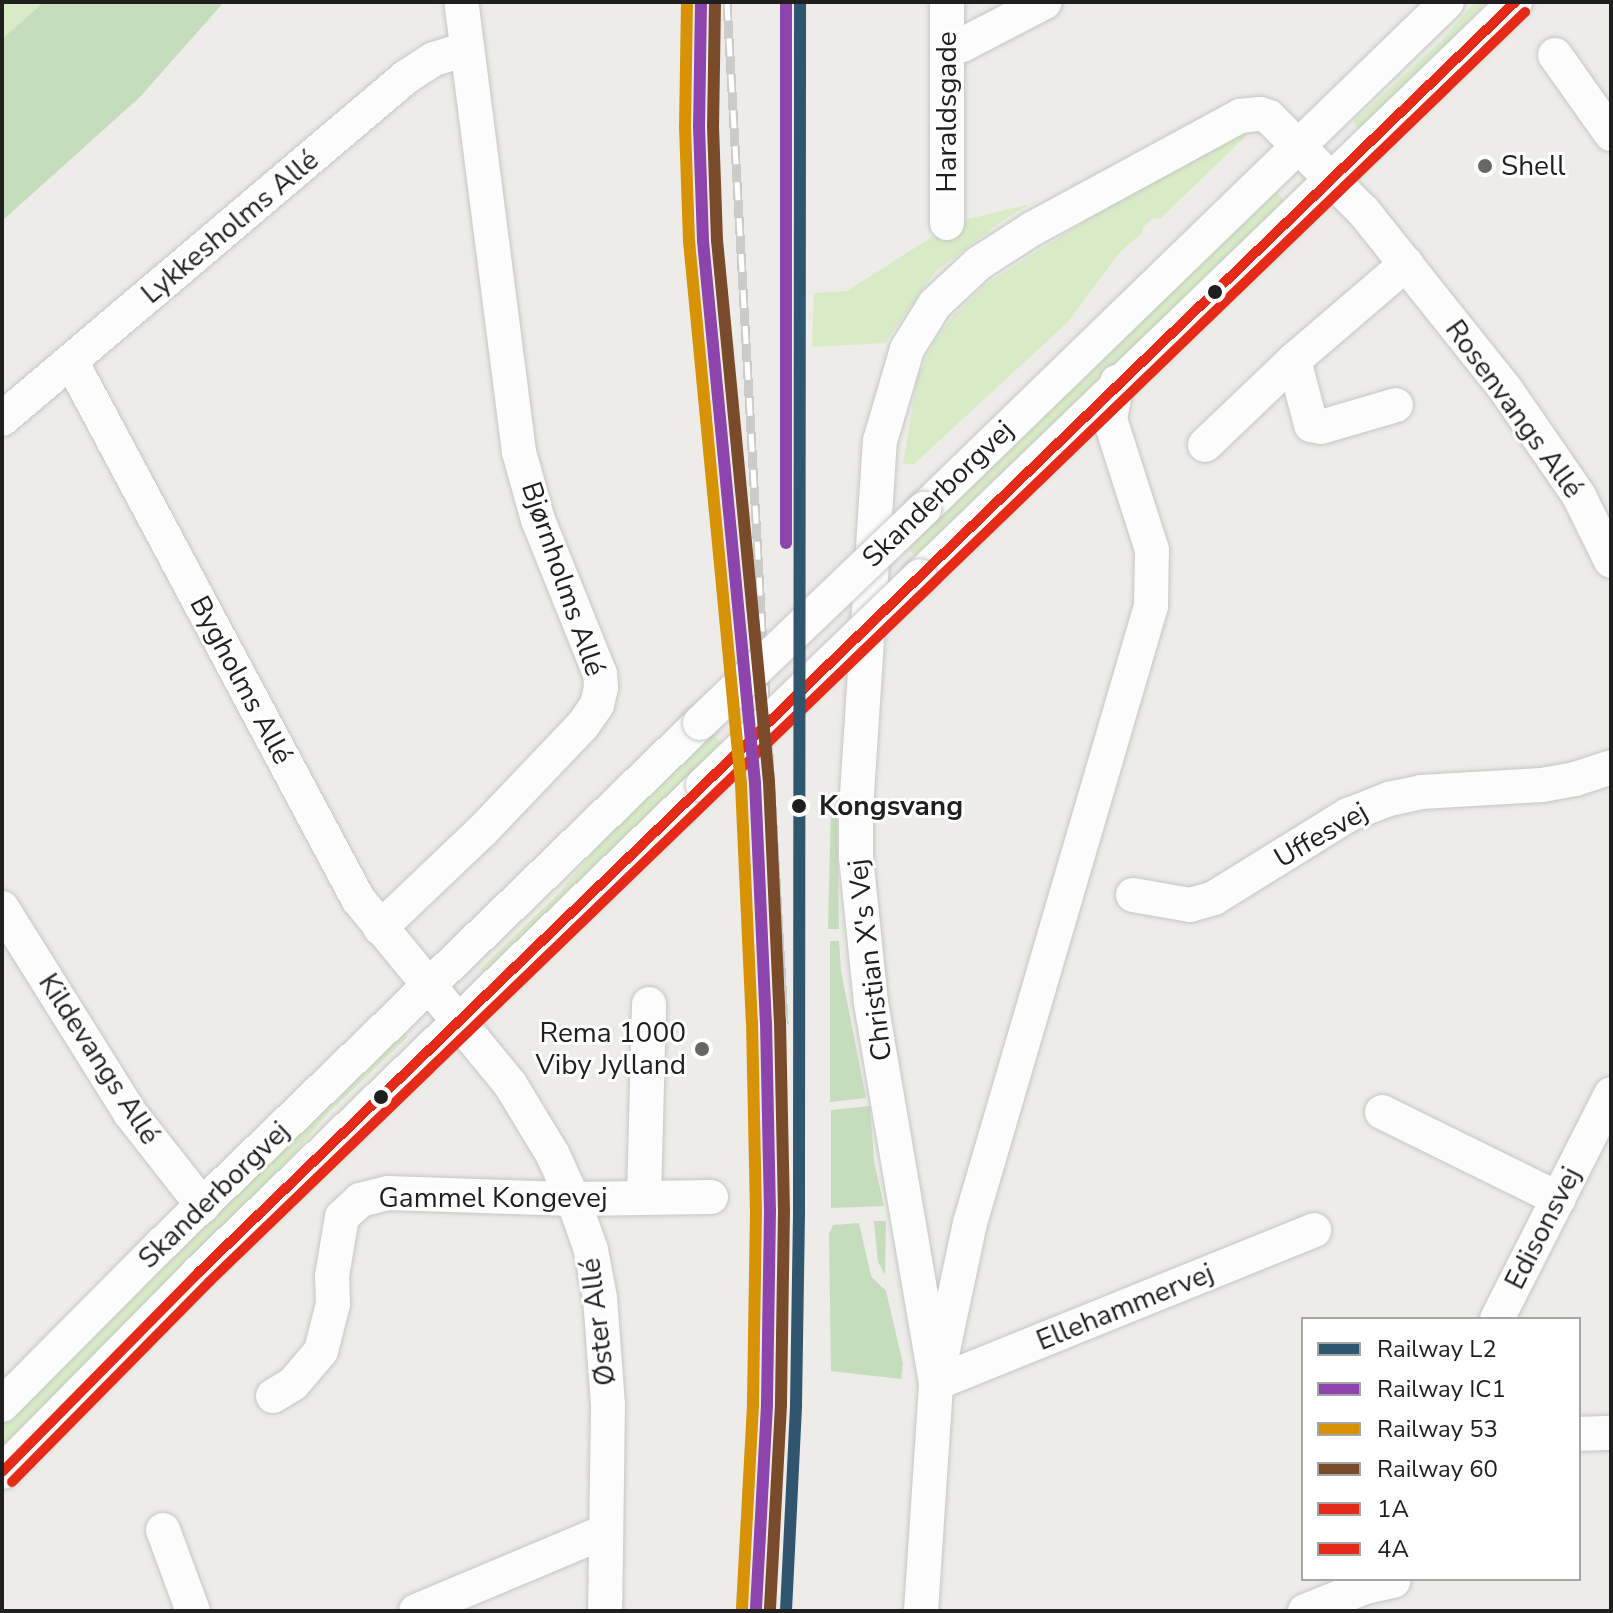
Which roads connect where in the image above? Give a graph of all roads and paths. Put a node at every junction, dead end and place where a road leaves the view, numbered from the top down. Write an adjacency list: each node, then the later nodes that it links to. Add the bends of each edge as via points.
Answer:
1 (461, 2): 7 (street, Bjørnholms Allé)
2 (947, 2): 6 (street, Haraldsgade)
3 (1045, 2): 6 (street, via 962,45)
4 (1447, 2): 10 (street, Skanderborgvej)
5 (1515, 2): 11 (street, Skanderborgvej)
6 (947, 47): 12 (street, Haraldsgade)
7 (467, 49): 15 (street, Lykkesholms Allé, via 434,59 406,77); 24 (street, Bjørnholms Allé, via 519,452 538,520 601,687 597,705 583,725)
8 (1555, 55): 9 (street)
9 (1611, 134)
10 (1297, 145): 11 (street, Christian X's Vej); 25 (street, Skanderborgvej, bridge); 37 (street, Christian X's Vej, via 1269,117 1240,116 1032,229 979,263 935,304 907,349 890,401 877,472 856,858 871,1002)
11 (1329, 177): 13 (street, Rosenvangs Allé); 16 (street, Skanderborgvej)
12 (947, 223)
13 (1406, 264): 14 (street); 20 (street, Rosenvangs Allé, via 1506,390 1571,484)
14 (1294, 360): 17 (street, via 1311,425 1321,427); 19 (street)
15 (71, 361): 18 (street, Lykkesholms Allé); 24 (street, Bygholms Allé, via 358,899)
16 (1117, 382): 27 (street, Skanderborgvej, bridge); 37 (street, Christian X's Vej, via 1110,419 1152,550 1151,606 970,1223)
17 (1396, 405)
18 (2, 419)
19 (1205, 445)
20 (1611, 561)
21 (1611, 767): 22 (street, Uffesvej, via 1542,785 1421,792 1389,799 1348,815 1214,898 1190,905)
22 (1133, 895)
23 (2, 908): 34 (street, Kildevangs Allé, via 130,1113)
24 (380, 928): 25 (street, Bygholms Allé)
25 (429, 987): 27 (street); 34 (street, Skanderborgvej)
26 (649, 1004): 31 (street)
27 (458, 1022): 32 (street, Øster Allé, via 526,1108); 42 (street, Skanderborgvej, via 188,1282)
28 (1611, 1094): 33 (street, Edisonsvej)
29 (1382, 1112): 33 (street)
30 (711, 1197): 31 (street, Gammel Kongevej)
31 (644, 1198): 32 (street, Gammel Kongevej)
32 (573, 1199): 38 (street, Gammel Kongevej, via 388,1193 360,1200 342,1217 333,1304 321,1351 293,1384); 44 (street, Øster Allé, via 600,1298 608,1405)
33 (1559, 1199): 36 (street, Edisonsvej)
34 (203, 1206): 39 (street, Skanderborgvej)
35 (1314, 1230): 37 (street, Ellehammervej)
36 (1498, 1317)
37 (936, 1383): 49 (street, Christian X's Vej)
38 (273, 1396)
39 (2, 1405)
40 (1611, 1433): 41 (street)
41 (1581, 1434)
42 (2, 1472)
43 (163, 1530): 46 (street)
44 (606, 1531): 47 (street); 48 (street, Øster Allé)
45 (1390, 1590): 50 (street, via 1365,1587)
46 (193, 1611)
47 (416, 1611)
48 (605, 1611)
49 (921, 1611)
50 (1305, 1611)

